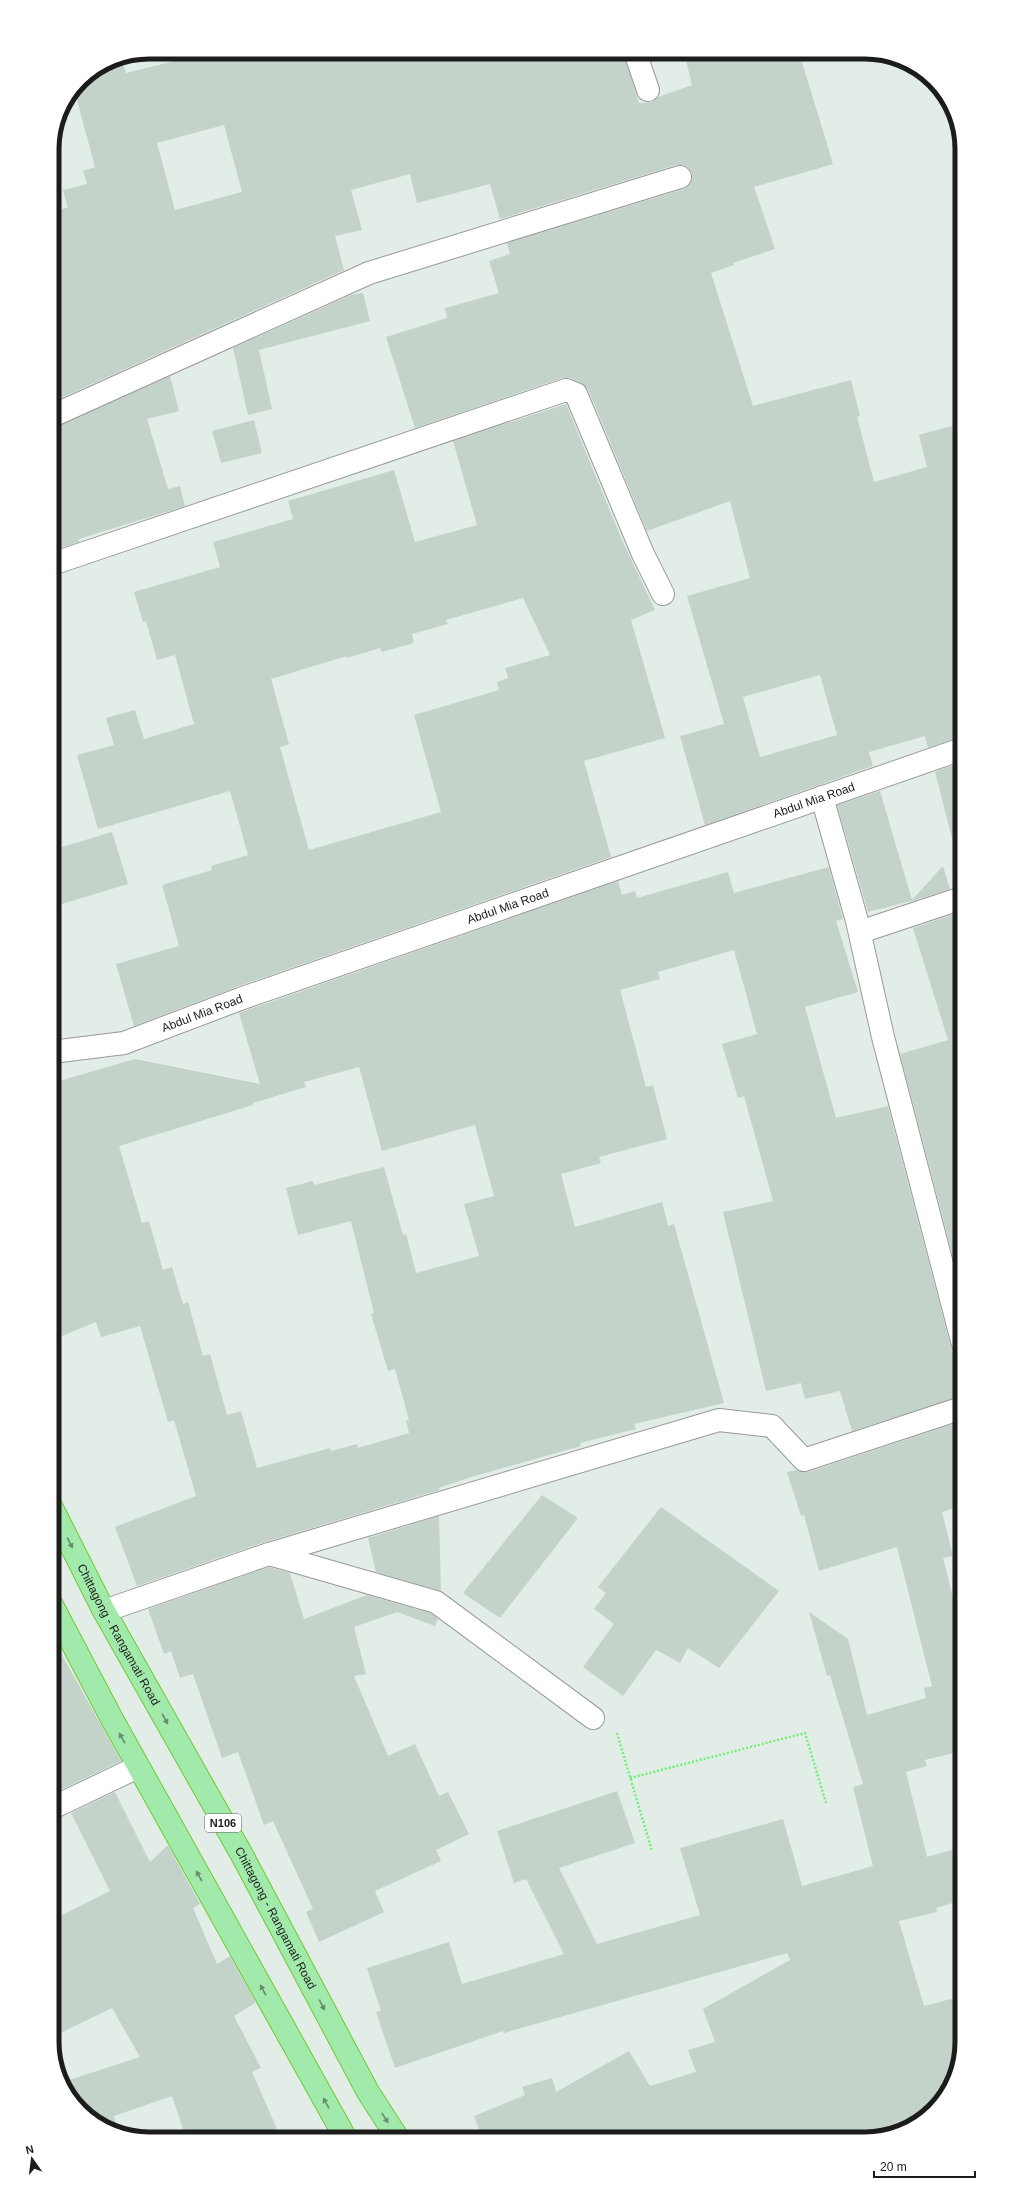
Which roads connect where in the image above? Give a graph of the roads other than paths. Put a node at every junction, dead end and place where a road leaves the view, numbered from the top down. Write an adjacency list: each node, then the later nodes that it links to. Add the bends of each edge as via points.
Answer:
1 (637, 59): 2 (street)
2 (648, 90)
3 (680, 177): 4 (street, via 369,273)
4 (59, 413)
5 (59, 562): 6 (street, via 566,390 576,394 643,554)
6 (663, 594)
7 (955, 751): 8 (street, Abdul Mia Road)
8 (822, 797): 10 (street); 11 (street, Abdul Mia Road, via 240,999 124,1043)
9 (955, 900): 10 (street)
10 (860, 932): 12 (street, via 882,1037)
11 (59, 1051)
12 (955, 1314)
13 (955, 1410): 15 (street, via 804,1460 772,1426 719,1420)
14 (59, 1522): 16 (highway, Chittagong - Rangamati Road / N106, one-way to 16)
15 (268, 1554): 16 (street); 18 (street, via 436,1602)
16 (104, 1611): 22 (highway, Chittagong - Rangamati Road / N106, one-way to 22, via 242,1855 368,2092)
17 (59, 1618): 19 (highway, one-way to 17)
18 (593, 1718)
19 (138, 1767): 20 (street); 21 (highway, one-way to 19)
20 (59, 1805)
21 (342, 2132)
22 (394, 2132)

